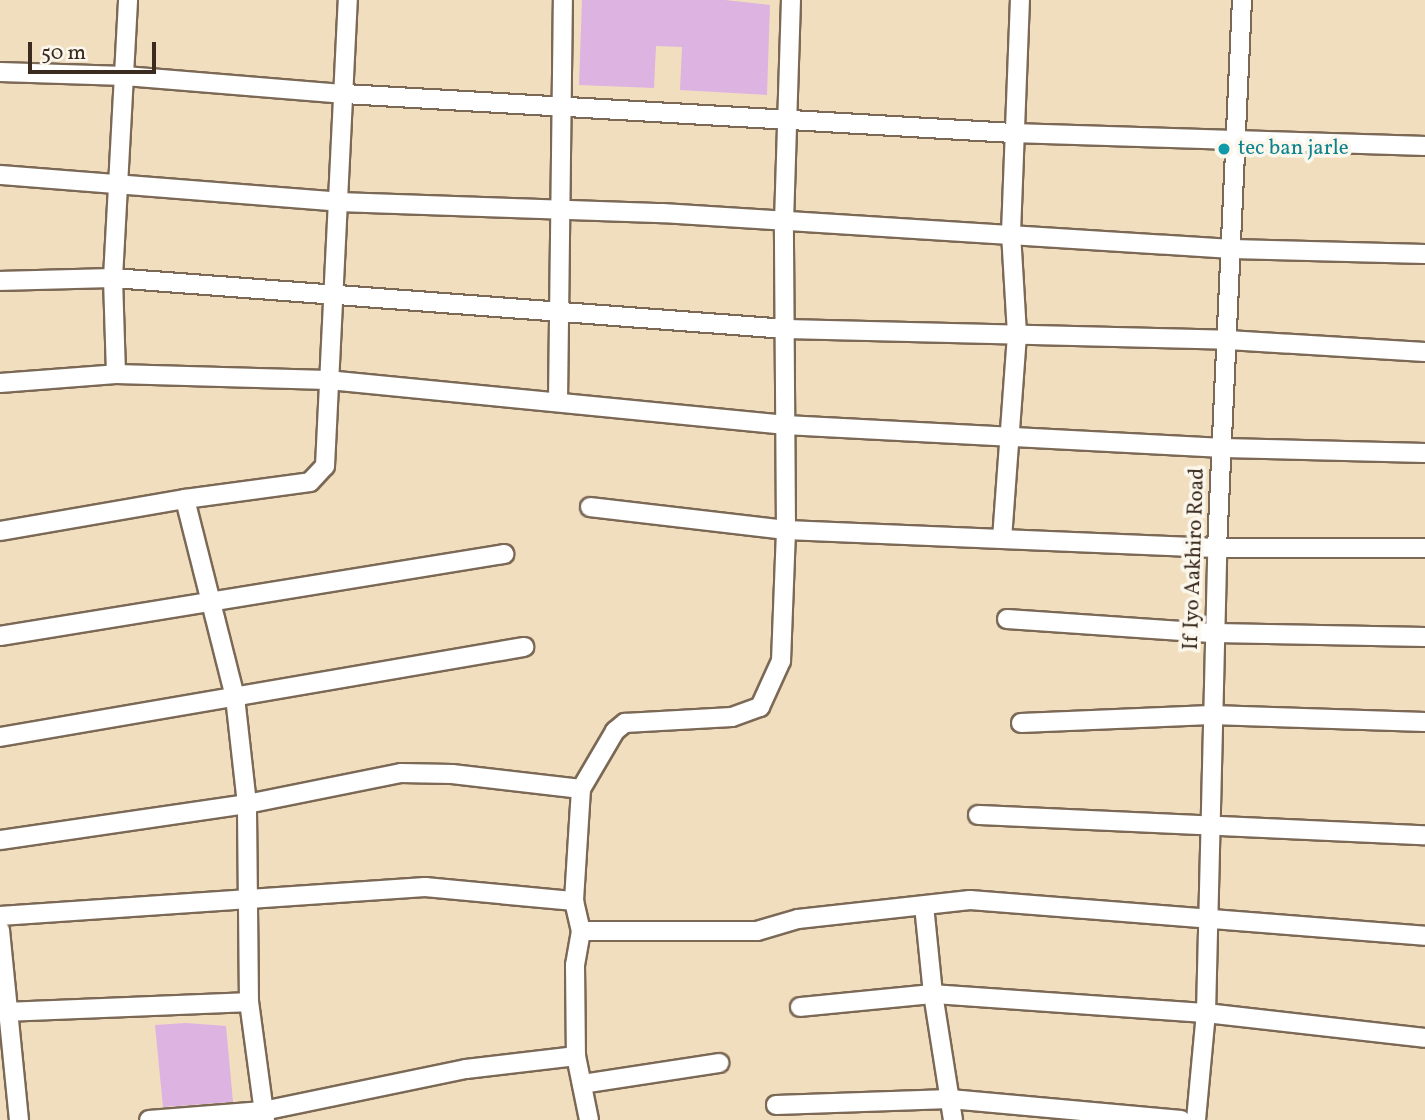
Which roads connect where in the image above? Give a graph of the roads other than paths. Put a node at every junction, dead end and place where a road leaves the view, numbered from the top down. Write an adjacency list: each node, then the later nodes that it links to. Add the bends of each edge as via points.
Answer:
1 (128, 0): 8 (street)
2 (348, 0): 9 (street)
3 (563, 0): 10 (street)
4 (791, 0): 11 (street)
5 (1020, 0): 12 (street)
6 (1242, 0): 13 (street, If Iyo Aakhiro Road)
7 (0, 72): 8 (street)
8 (124, 76): 9 (street); 16 (street)
9 (345, 94): 10 (street); 17 (street)
10 (559, 105): 11 (street); 18 (street)
11 (786, 120): 12 (street); 19 (street)
12 (1013, 133): 13 (street); 20 (street)
13 (1237, 142): 14 (street); 21 (street, If Iyo Aakhiro Road)
14 (1425, 146)
15 (0, 175): 16 (street)
16 (117, 183): 17 (street); 23 (street)
17 (340, 202): 18 (street); 25 (street)
18 (563, 209): 19 (street); 26 (street)
19 (783, 222): 20 (street); 27 (street)
20 (1011, 233): 21 (street); 28 (street)
21 (1232, 248): 22 (street); 29 (street, If Iyo Aakhiro Road)
22 (1425, 254)
23 (113, 278): 24 (street); 25 (street); 31 (street)
24 (0, 281)
25 (335, 295): 26 (street); 32 (street)
26 (561, 310): 27 (street); 34 (street)
27 (786, 330): 28 (street); 35 (street)
28 (1017, 334): 29 (street); 36 (street)
29 (1228, 340): 30 (street); 37 (street, If Iyo Aakhiro Road)
30 (1425, 352)
31 (116, 374): 32 (street); 33 (street)
32 (328, 380): 34 (street); 39 (street, via 325,466 320,476 310,482)
33 (0, 383)
34 (558, 401): 35 (street)
35 (785, 425): 36 (street); 41 (street)
36 (1010, 436): 37 (street); 43 (street)
37 (1223, 448): 38 (street); 44 (street, If Iyo Aakhiro Road)
38 (1425, 453)
39 (186, 499): 42 (street); 47 (street)
40 (590, 507): 41 (street)
41 (786, 530): 43 (street); 58 (street, via 781,661 760,707 732,717 625,723 615,731)
42 (0, 531)
43 (1002, 539): 44 (street)
44 (1217, 548): 45 (street); 49 (street, If Iyo Aakhiro Road)
45 (1425, 548)
46 (504, 554): 47 (street)
47 (213, 602): 50 (street); 53 (street)
48 (1007, 619): 49 (street)
49 (1215, 633): 51 (street); 54 (street, If Iyo Aakhiro Road)
50 (0, 636)
51 (1425, 637)
52 (524, 647): 53 (street)
53 (235, 697): 57 (street); 59 (street)
54 (1211, 715): 55 (street); 56 (street); 61 (street, If Iyo Aakhiro Road)
55 (1425, 722)
56 (1021, 723)
57 (0, 737)
58 (581, 789): 59 (street, via 453,774 401,773); 65 (street)
59 (247, 804): 63 (street); 64 (street)
60 (978, 815): 61 (street)
61 (1207, 824): 62 (street); 68 (street, If Iyo Aakhiro Road)
62 (1425, 835)
63 (0, 840)
64 (247, 901): 65 (street, via 425,887); 67 (street); 73 (street)
65 (574, 901): 69 (street)
66 (924, 906): 68 (street, via 970,900); 69 (street, via 798,919 757,931); 72 (street)
67 (0, 916)
68 (1205, 921): 70 (street); 76 (street, If Iyo Aakhiro Road)
69 (581, 932): 79 (street, via 575,965)
70 (1425, 936)
71 (0, 939): 75 (street)
72 (933, 994): 74 (street); 76 (street); 82 (street)
73 (249, 1002): 75 (street); 84 (street)
74 (800, 1007)
75 (5, 1012): 78 (street)
76 (1206, 1013): 77 (street); 90 (street, If Iyo Aakhiro Road)
77 (1425, 1038)
78 (5, 1047): 85 (street)
79 (576, 1056): 81 (street); 84 (street, via 466,1069)
80 (719, 1063): 81 (street)
81 (582, 1084): 87 (street)
82 (950, 1099): 83 (street); 88 (street); 89 (street)
83 (776, 1105)
84 (264, 1116): 86 (street)
85 (19, 1120)
86 (149, 1120)
87 (589, 1120)
88 (953, 1120)
89 (1181, 1120)
90 (1196, 1120)

